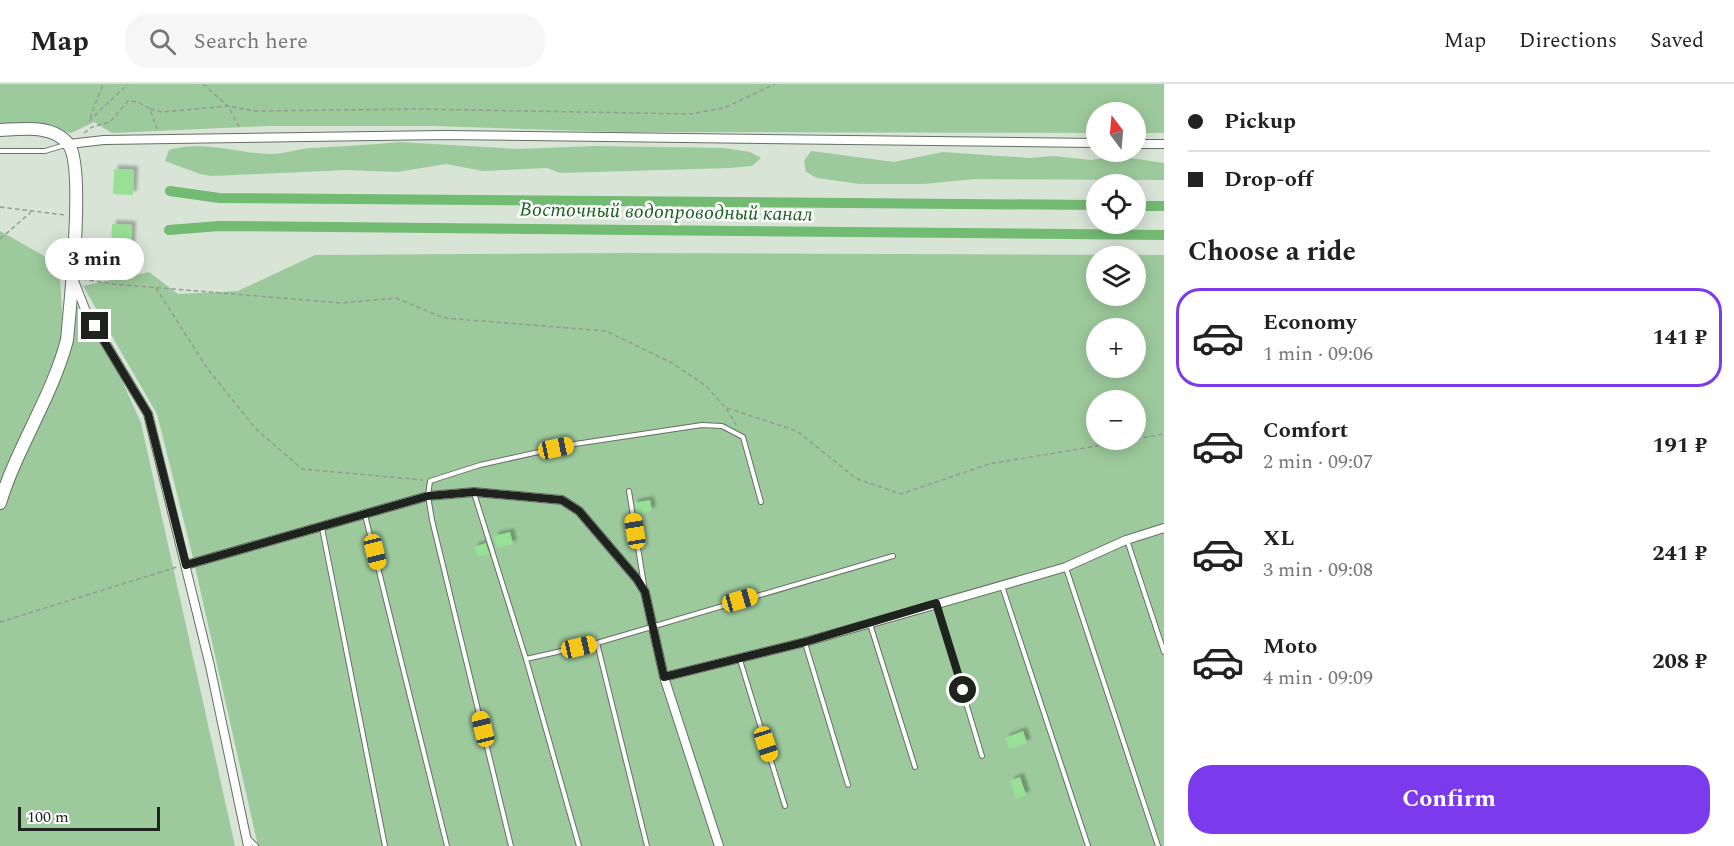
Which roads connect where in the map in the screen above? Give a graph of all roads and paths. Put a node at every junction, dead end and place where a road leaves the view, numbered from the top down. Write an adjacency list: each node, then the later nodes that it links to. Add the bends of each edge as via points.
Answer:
1 (103, 84): 7 (path)
2 (128, 84): 7 (path)
3 (203, 84): 5 (path)
4 (775, 84): 5 (path, via 724,108 690,114 405,108 254,111)
5 (228, 106): 6 (path, via 162,112); 10 (path, via 236,125)
6 (150, 109): 8 (path, via 128,100 110,122); 11 (path)
7 (89, 121): 8 (path)
8 (92, 127): 13 (path)
9 (0, 130): 13 (street, via 43,130)
10 (248, 138): 11 (street); 12 (street, via 456,135)
11 (161, 140): 13 (street)
12 (1086, 143)
13 (69, 144): 16 (lane, via 45,152); 19 (street, via 77,174)
14 (1146, 144): 15 (street)
15 (1164, 144)
16 (0, 151)
17 (0, 207): 18 (path)
18 (31, 212): 19 (path); 20 (path)
19 (75, 216): 21 (street)
20 (0, 239)
21 (72, 277): 22 (path); 33 (street, via 62,359 16,458); 39 (street, via 85,309 148,414)
22 (156, 287): 23 (path, via 341,303 396,298 444,318 606,331 672,363 706,386); 28 (path, via 207,368 255,428 302,469)
23 (726, 408): 25 (path); 27 (path, via 796,431 857,479 901,494 989,464)
24 (1164, 434): 26 (path)
25 (743, 437): 28 (lane, via 722,426 702,425 575,444 480,465); 32 (lane)
26 (1146, 437)
27 (1086, 447)
28 (430, 481): 31 (lane)
29 (629, 491): 42 (lane)
30 (474, 492): 31 (street); 42 (street, via 562,500 579,511); 50 (lane)
31 (428, 496): 34 (street); 62 (lane)
32 (760, 502)
33 (0, 503)
34 (364, 515): 35 (street); 61 (lane)
35 (322, 528): 39 (street); 60 (lane)
36 (1164, 528): 37 (street)
37 (1126, 540): 40 (street); 49 (lane)
38 (893, 556): 46 (lane)
39 (186, 565): 44 (path); 57 (street)
40 (1066, 567): 41 (street); 67 (lane)
41 (1002, 585): 43 (street); 66 (lane)
42 (645, 592): 46 (street)
43 (936, 603): 45 (street); 53 (lane)
44 (0, 622)
45 (870, 623): 47 (street); 54 (lane)
46 (652, 626): 48 (lane); 52 (street)
47 (805, 642): 51 (street); 55 (lane)
48 (597, 643): 50 (lane); 64 (lane)
49 (1164, 652)
50 (526, 659): 63 (lane)
51 (740, 660): 52 (street); 56 (lane)
52 (664, 677): 65 (street)
53 (982, 756)
54 (915, 767)
55 (848, 784)
56 (785, 806)
57 (244, 835): 58 (street); 59 (lane)
58 (248, 846)
59 (256, 846)
60 (385, 846)
61 (447, 846)
62 (511, 846)
63 (579, 846)
64 (647, 846)
65 (719, 846)
66 (1088, 846)
67 (1158, 846)

